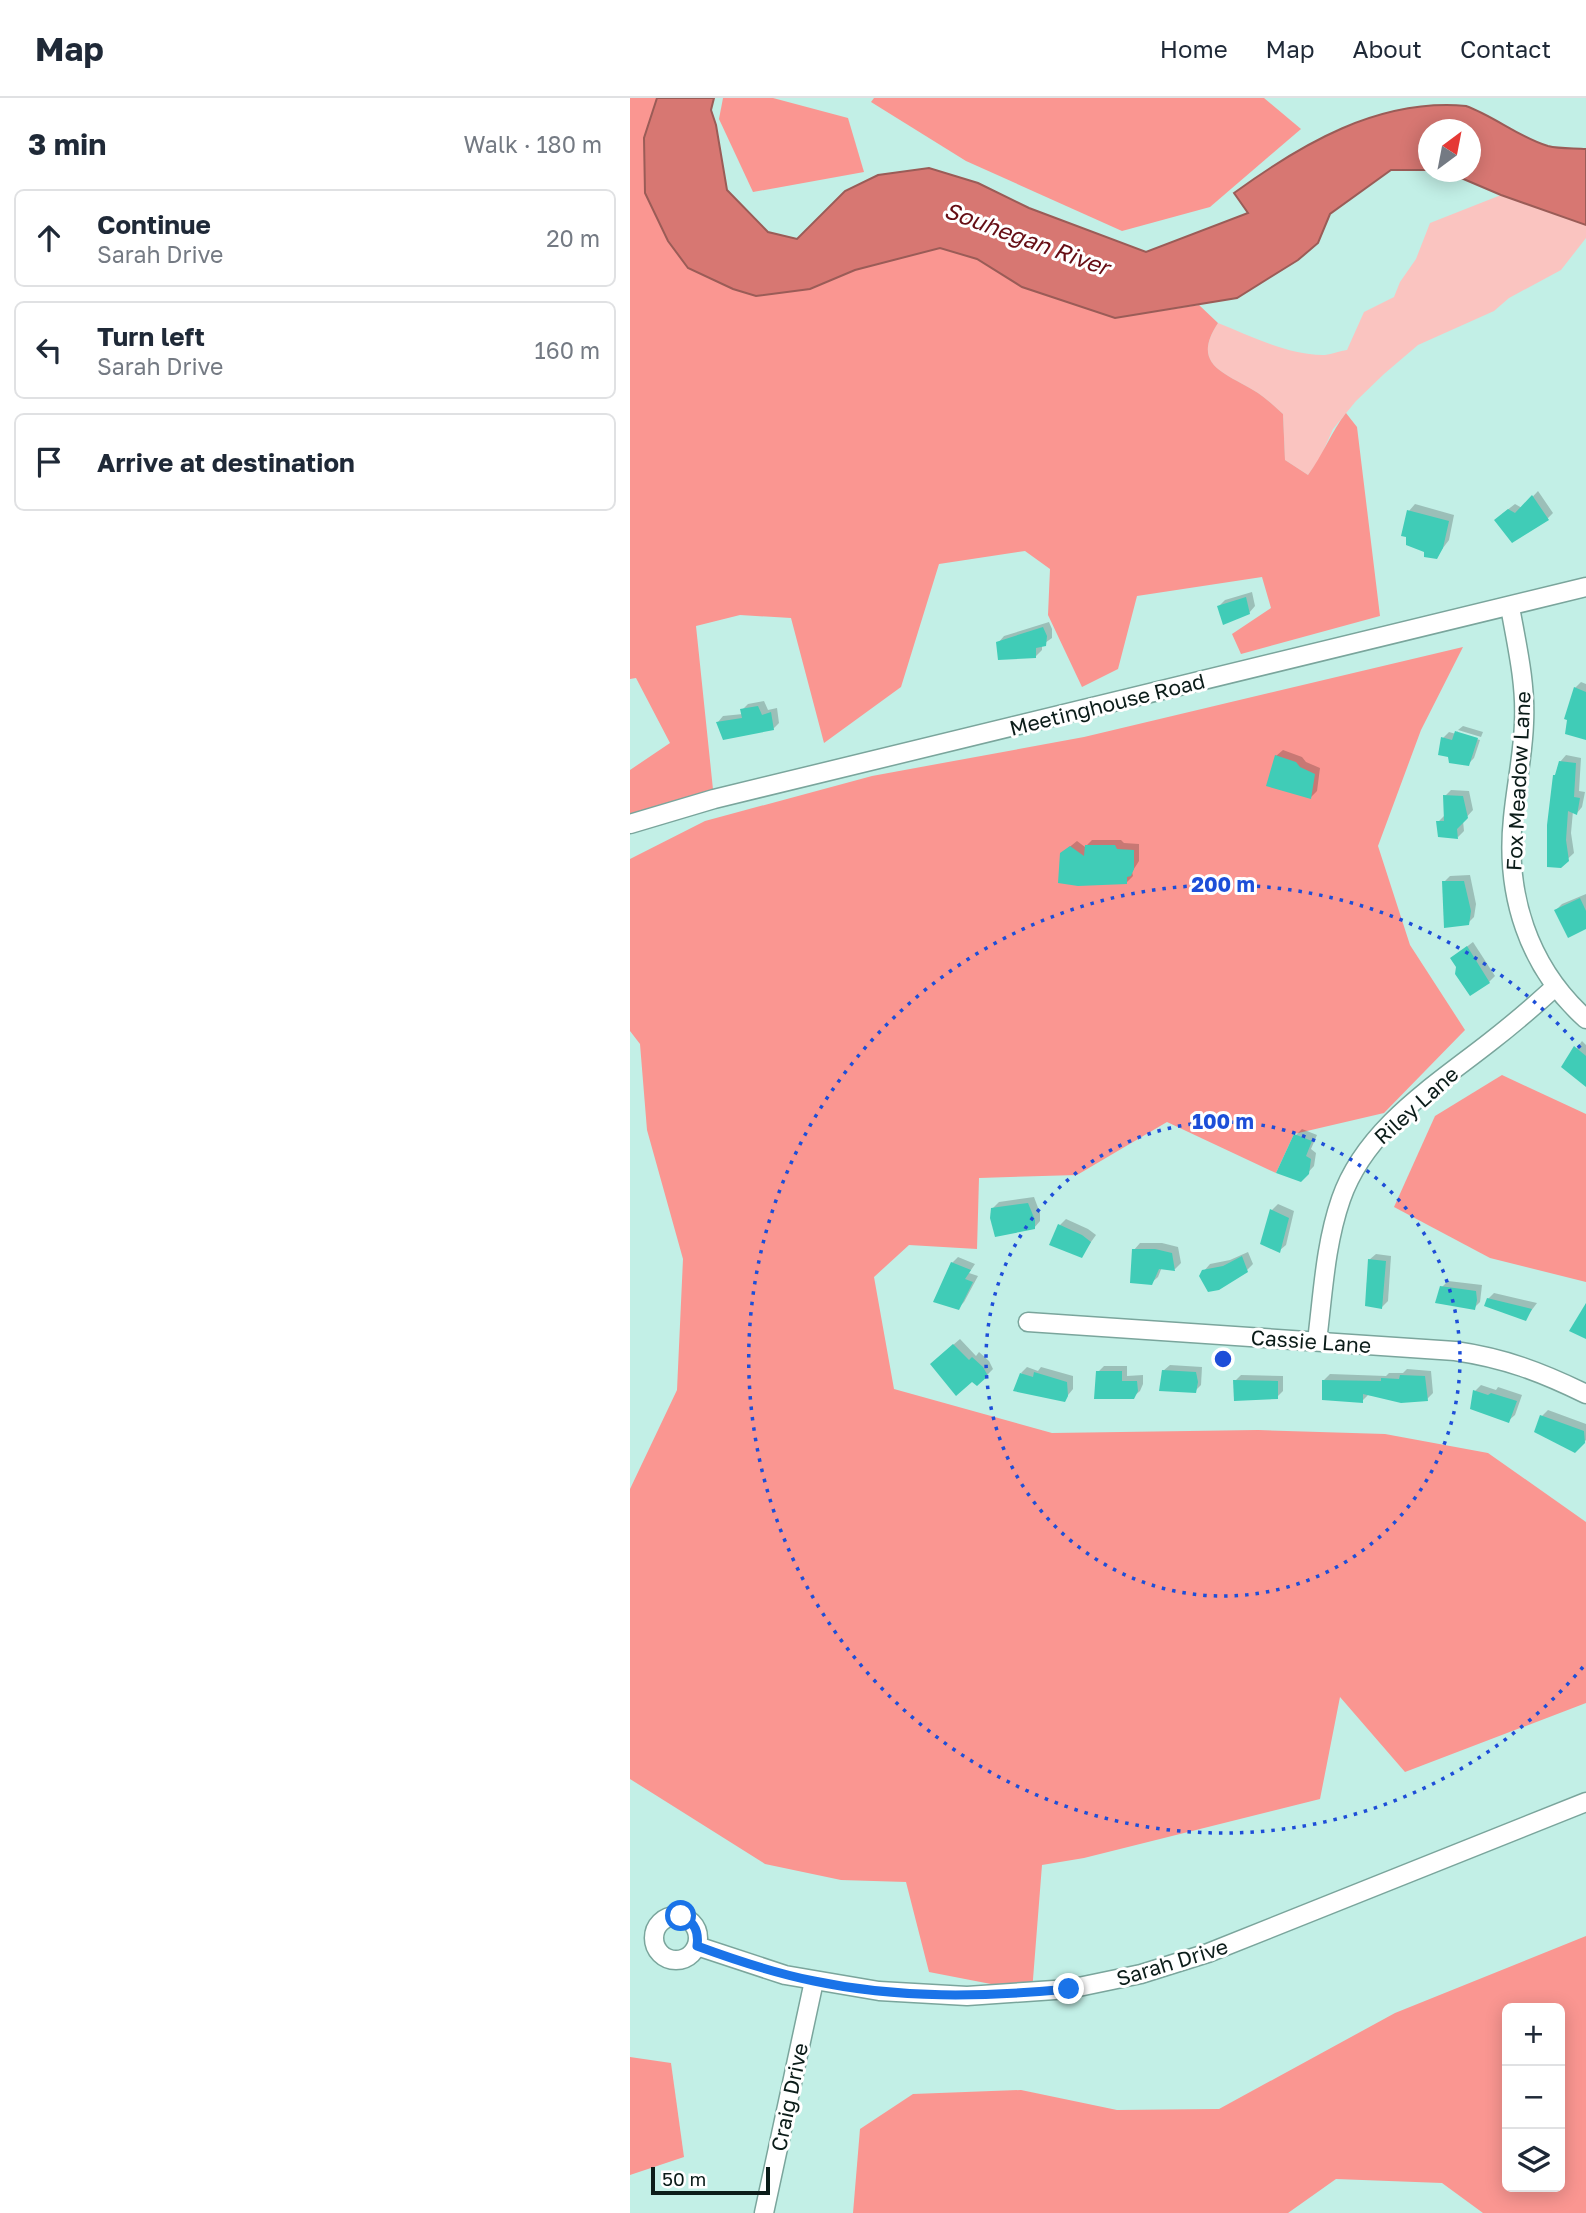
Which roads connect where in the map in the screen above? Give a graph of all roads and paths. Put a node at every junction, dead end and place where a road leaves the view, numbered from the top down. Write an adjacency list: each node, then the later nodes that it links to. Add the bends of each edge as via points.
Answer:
1 (1586, 587): 2 (street, Meetinghouse Road)
2 (1510, 607): 3 (street, Meetinghouse Road, via 698,803); 4 (street, Fox Meadow Lane, via 1524,698 1512,877 1526,935)
3 (630, 824)
4 (1555, 987): 5 (street, Fox Meadow Lane); 7 (street, Riley Lane, via 1421,1096 1368,1149 1349,1182 1331,1235)
5 (1586, 1019)
6 (1028, 1322): 7 (street, Cassie Lane)
7 (1317, 1342): 8 (street, Cassie Lane, via 1487,1356 1518,1364)
8 (1586, 1394)
9 (1586, 1802): 11 (street, Sarah Drive, via 1240,1941 1129,1977 1069,1989 967,1996 879,1991)
10 (697, 1946): 11 (street, Sarah Drive)
11 (814, 1981): 12 (street, Craig Drive)
12 (764, 2213)

